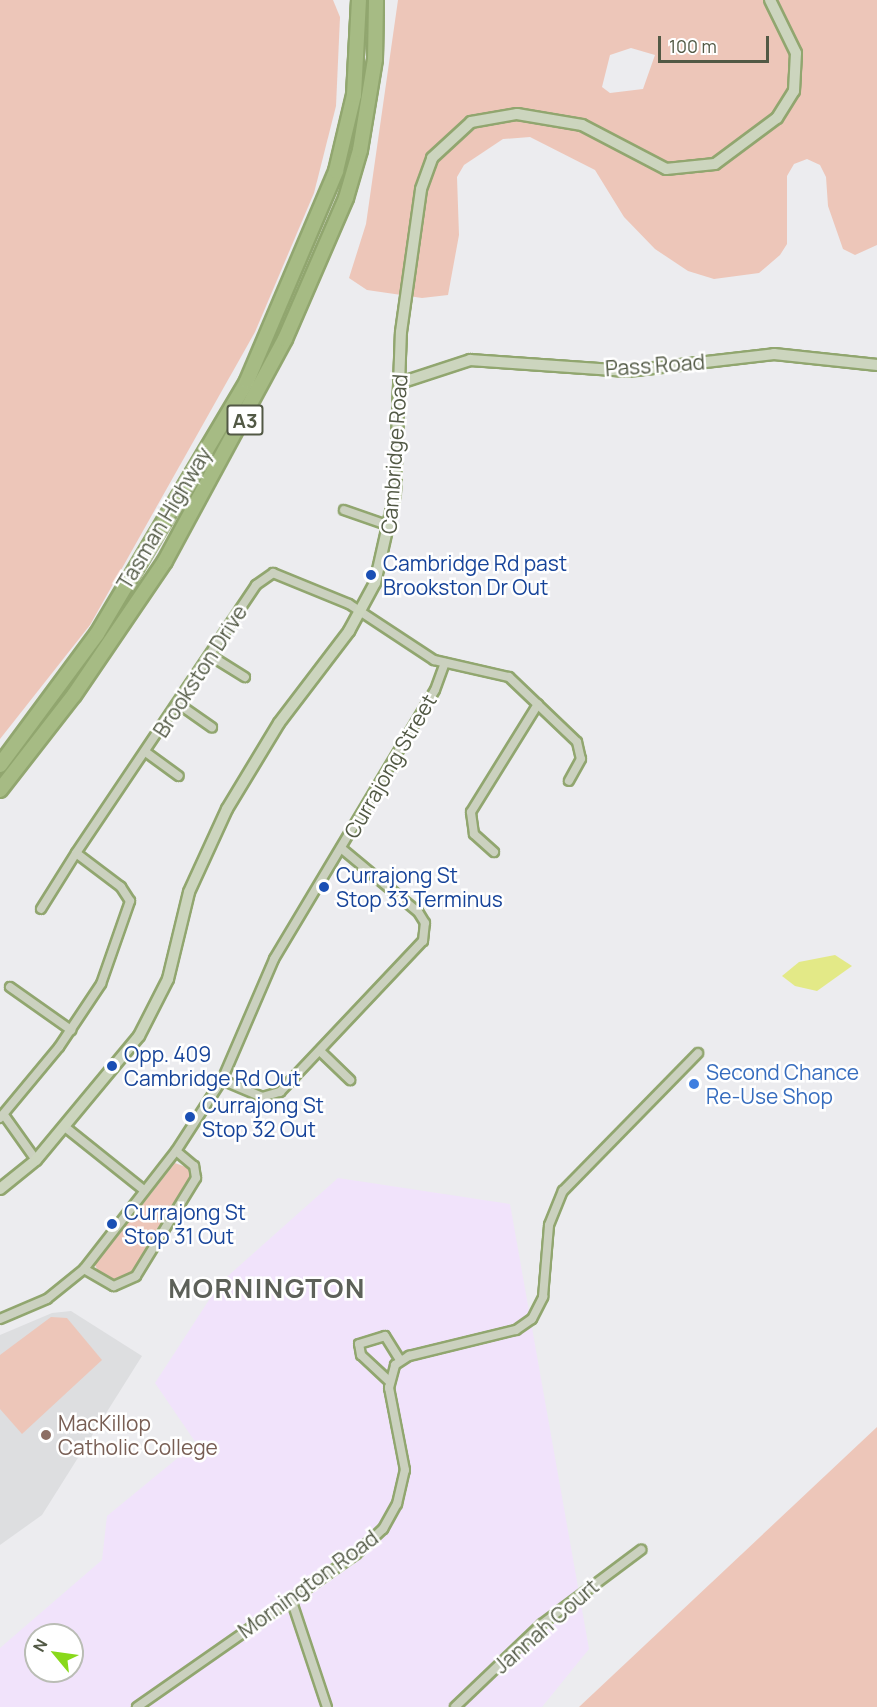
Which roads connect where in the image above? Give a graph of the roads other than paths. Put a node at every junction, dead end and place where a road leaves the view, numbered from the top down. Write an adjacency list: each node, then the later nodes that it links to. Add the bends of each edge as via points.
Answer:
1 (359, 0): 16 (highway, Tasman Highway / A3, via 354,95 336,171 247,381 103,626)
2 (376, 0): 19 (highway, Tasman Highway / A3, via 375,59 360,150 346,198 285,339 214,477 154,578 74,695)
3 (770, 0): 5 (main road, Cambridge Road, via 796,53 794,92 777,118 715,164 666,169 582,125 518,114 471,122 439,148 421,189 401,332)
4 (877, 365): 5 (main road, Pass Road, via 774,354 628,371 470,360)
5 (400, 383): 7 (main road, Cambridge Road)
6 (344, 510): 7 (street)
7 (390, 526): 8 (main road, Cambridge Road, via 386,555)
8 (361, 612): 9 (street, Brookston Drive, via 284,574 267,575); 10 (street); 31 (main road, Cambridge Road, via 279,723 227,809 189,892 157,1006)
9 (211, 656): 11 (street); 13 (street, Brookston Drive)
10 (445, 663): 12 (street, via 501,673); 20 (street, Currajong Street, via 435,690)
11 (245, 677)
12 (538, 704): 18 (street, via 580,748 579,766); 21 (street, via 471,812 471,829)
13 (180, 705): 14 (street); 15 (street, Brookston Drive)
14 (212, 727)
15 (147, 753): 17 (street); 22 (street, Brookston Drive)
16 (0, 765)
17 (179, 776)
18 (569, 781)
19 (0, 790)
20 (341, 848): 26 (street, via 418,912 426,933 420,946); 28 (street, Currajong Street, via 274,959)
21 (494, 852)
22 (76, 853): 23 (street, Brookston Drive); 25 (street, via 121,887 130,901 107,972)
23 (41, 909)
24 (10, 987): 25 (street)
25 (71, 1030): 30 (street)
26 (320, 1051): 28 (street, via 270,1097); 29 (street)
27 (698, 1053): 38 (street, via 563,1191 549,1225 543,1297 532,1319 516,1330)
28 (222, 1080): 32 (street, Currajong Street)
29 (350, 1080)
30 (2, 1116): 33 (street)
31 (65, 1127): 33 (main road, Cambridge Road); 35 (street)
32 (176, 1151): 35 (street, Currajong Street); 36 (street, via 194,1166 196,1178 136,1276 114,1286)
33 (36, 1160): 34 (main road, Cambridge Road)
34 (0, 1189)
35 (144, 1190): 36 (street, Currajong Street)
36 (84, 1269): 37 (street, Currajong Street, via 47,1299)
37 (0, 1319)
38 (400, 1360): 39 (street); 39 (street, via 385,1336 359,1344 361,1355)
39 (389, 1381): 41 (street, Mornington Road, via 405,1462 397,1504 366,1546)
40 (641, 1550): 44 (street, Jannah Court, via 542,1624)
41 (291, 1599): 42 (street, Mornington Road); 43 (street)
42 (141, 1706)
43 (327, 1707)
44 (455, 1707)

